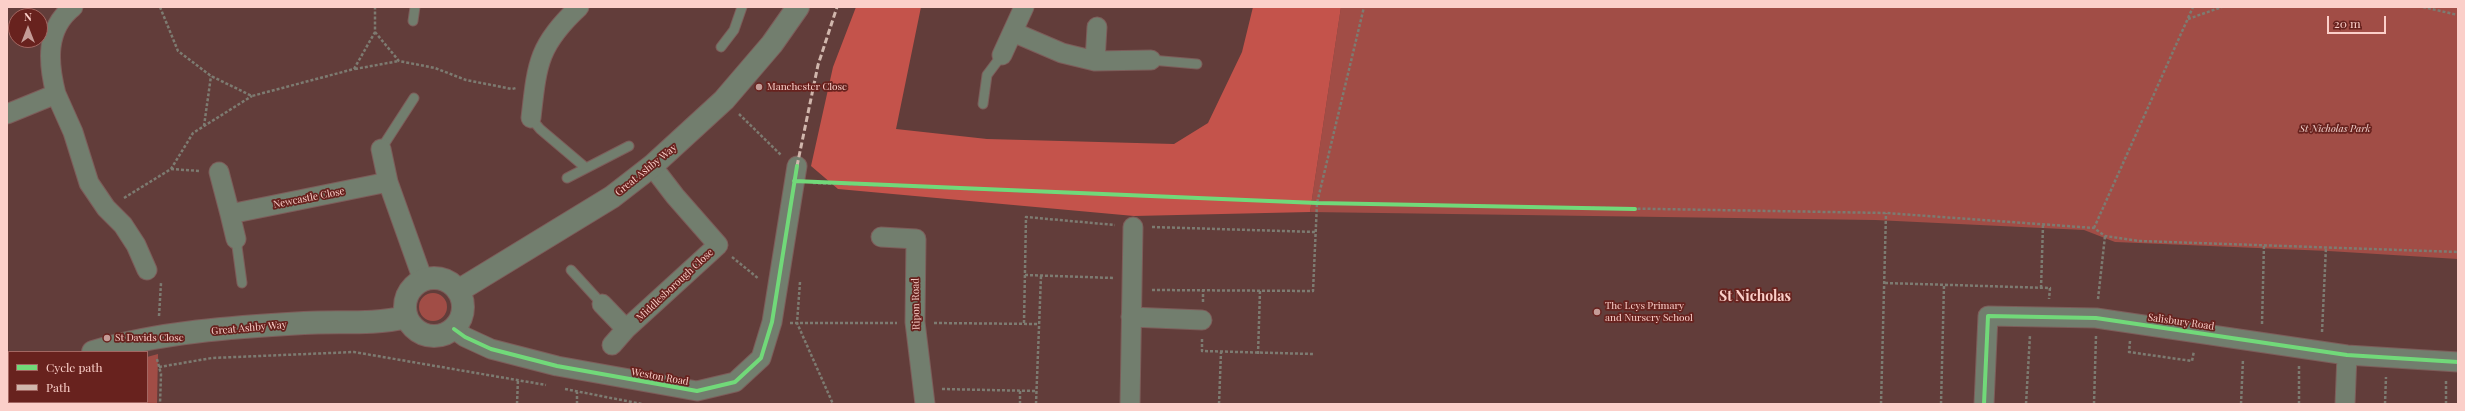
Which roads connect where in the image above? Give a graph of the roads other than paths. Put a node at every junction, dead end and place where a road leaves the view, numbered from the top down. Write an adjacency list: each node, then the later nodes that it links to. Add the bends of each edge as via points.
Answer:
1 (73, 7): 15 (street, via 60,18 51,41 52,77)
2 (415, 7): 7 (lane)
3 (579, 7): 19 (street, via 552,34 545,47 535,83)
4 (742, 7): 10 (lane, via 734,30)
5 (1024, 7): 9 (street)
6 (795, 8): 22 (street, Great Ashby Way, via 724,100)
7 (413, 21)
8 (1097, 27): 13 (street)
9 (1013, 32): 11 (street); 13 (street, via 1062,53)
10 (721, 47)
11 (1002, 55): 17 (lane, via 987,75)
12 (1151, 60): 13 (street); 14 (lane)
13 (1095, 61)
14 (1197, 64)
15 (56, 94): 18 (street); 32 (street, via 73,132 89,183 106,208 123,225 136,245)
16 (414, 98): 21 (lane)
17 (983, 104)
18 (7, 114)
19 (531, 118): 23 (lane, via 540,129)
20 (629, 146): 23 (lane)
21 (381, 149): 27 (street)
22 (652, 166): 36 (street, Great Ashby Way, via 612,198); 42 (street, Middlesborough Close, via 718,245)
23 (586, 168): 26 (lane)
24 (219, 172): 28 (street)
25 (796, 172): 41 (street, Weston Road, via 772,322 761,358 735,382 697,391 557,366 491,349)
26 (567, 178)
27 (388, 182): 28 (street, Newcastle Close); 34 (street)
28 (230, 214): 31 (street)
29 (1133, 227): 39 (street)
30 (881, 237): 47 (street, Ripon Road, via 916,239 915,322)
31 (236, 239): 35 (lane)
32 (147, 270)
33 (571, 270): 37 (lane)
34 (423, 280): 36 (street, via 443,279); 38 (street, via 410,291 405,308)
35 (242, 283)
36 (458, 291): 41 (street, via 463,311)
37 (602, 304): 42 (street)
38 (406, 317): 41 (street, via 414,328 427,336 436,337); 44 (street, Great Ashby Way, via 388,321 242,328 153,340)
39 (1131, 317): 40 (street); 48 (street)
40 (1202, 320)
41 (454, 329)
42 (626, 329): 43 (street, Middlesborough Close)
43 (612, 345)
44 (98, 351)
45 (2347, 355): 46 (street, Salisbury Road); 49 (street, Salisbury Road, via 2096,318 1988,316); 50 (street)
46 (2452, 362)
47 (924, 396)
48 (1130, 404)
49 (1984, 404)
50 (2344, 404)

